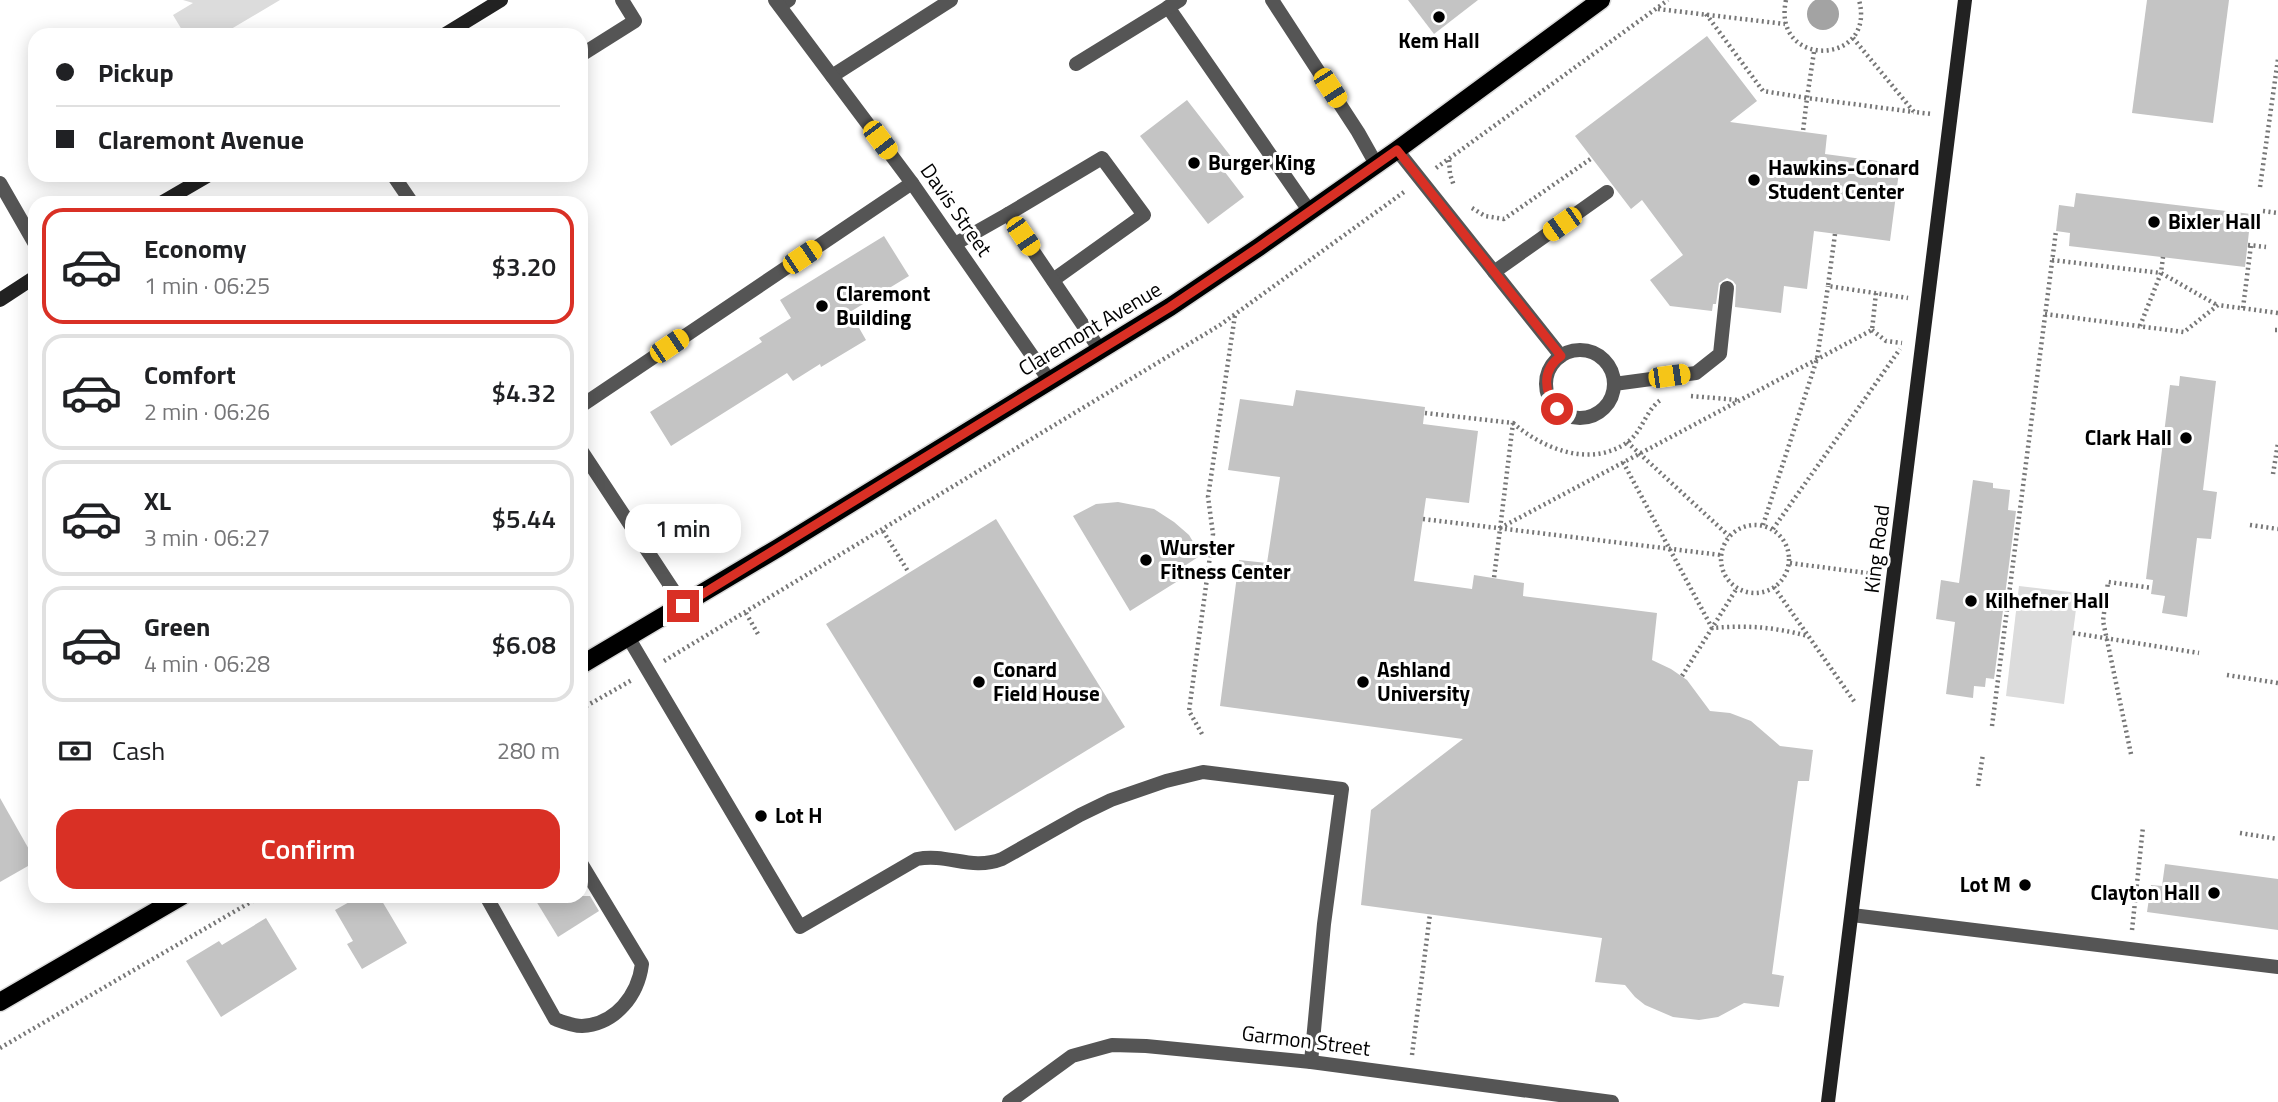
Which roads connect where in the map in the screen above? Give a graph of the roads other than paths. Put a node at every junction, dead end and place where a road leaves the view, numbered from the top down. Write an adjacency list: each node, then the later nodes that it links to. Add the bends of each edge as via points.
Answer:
1 (501, 0): 9 (street)
2 (622, 0): 10 (street, via 635,21)
3 (951, 0): 12 (street)
4 (1272, 0): 14 (street)
5 (1601, 0): 13 (main road, Claremont Avenue)
6 (1965, 0): 41 (street, King Road)
7 (781, 2): 12 (street, Davis Street)
8 (1174, 4): 11 (street); 20 (street)
9 (455, 28)
10 (588, 51)
11 (1076, 64)
12 (832, 76): 17 (street, Davis Street)
13 (1397, 150): 14 (main road, Claremont Avenue); 24 (street)
14 (1376, 164): 20 (main road, Claremont Avenue)
15 (197, 182): 19 (street)
16 (0, 183): 22 (street)
17 (912, 183): 23 (street, Davis Street); 33 (street)
18 (1607, 192): 24 (street)
19 (173, 196)
20 (1310, 212): 29 (main road, Claremont Avenue)
21 (1008, 214): 23 (street); 25 (street); 25 (street, via 1102,158 1143,215)
22 (28, 232)
23 (955, 244): 31 (street, Davis Street)
24 (1494, 272): 30 (street)
25 (1053, 280): 29 (street)
26 (28, 282): 28 (street)
27 (1727, 288): 32 (street, via 1720,354 1696,373)
28 (0, 300)
29 (1100, 350): 31 (main road, Claremont Avenue)
30 (1561, 356): 32 (street, via 1576,350 1598,355 1612,372); 32 (street, via 1549,369 1546,390 1557,409 1567,415 1577,418 1598,412 1612,395)
31 (1049, 380): 35 (main road, Claremont Avenue)
32 (1614, 384)
33 (588, 401)
34 (588, 461): 35 (street)
35 (683, 606): 36 (main road, Claremont Avenue)
36 (628, 638): 37 (main road, Claremont Avenue); 44 (street, via 800,927 917,859 930,856 989,864 1101,805 1166,781 1203,772 1342,789)
37 (588, 661)
38 (588, 875): 40 (street, via 642,964 632,997 618,1012 596,1023 579,1026 555,1019)
39 (170, 903): 43 (main road)
40 (490, 903)
41 (1852, 915): 42 (street); 47 (street, King Road)
42 (2278, 967)
43 (0, 1002)
44 (1311, 1062): 45 (street, Garmon Street, via 1112,1045 1072,1056); 46 (street, Garmon Street)
45 (1009, 1102)
46 (1612, 1102)
47 (1828, 1102)

